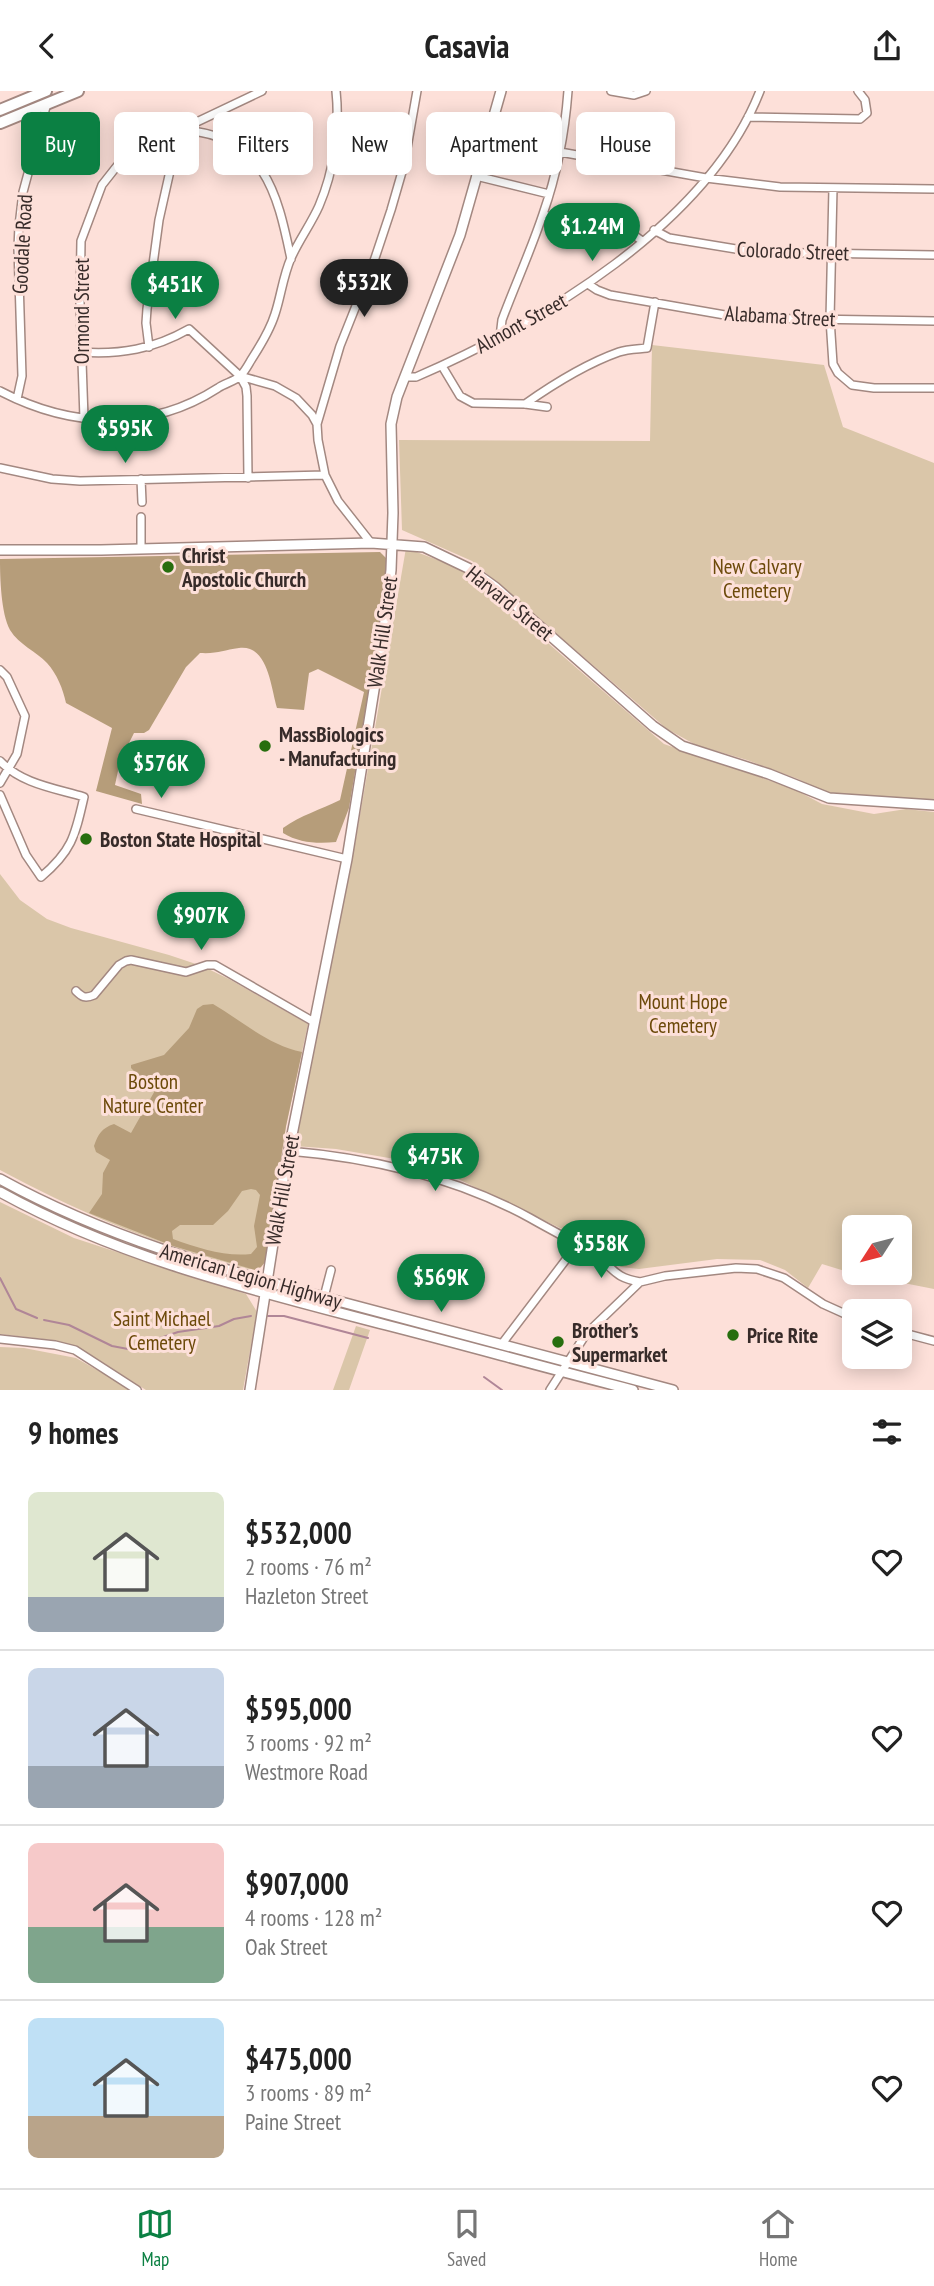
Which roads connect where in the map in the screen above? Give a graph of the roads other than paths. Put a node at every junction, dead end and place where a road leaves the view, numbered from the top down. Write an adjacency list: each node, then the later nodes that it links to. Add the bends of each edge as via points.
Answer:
1 (47, 91): 12 (street, Goodale Road); 13 (highway)
2 (78, 91): 12 (highway)
3 (262, 91): 15 (street, Ormond Street)
4 (336, 91): 33 (street, via 334,156 328,183)
5 (418, 91): 50 (street, via 404,165 383,237 340,346)
6 (501, 91): 23 (main road, Walk Hill Street)
7 (568, 91): 18 (street)
8 (611, 91): 11 (street)
9 (760, 91): 14 (street, Almont Street)
10 (858, 91): 14 (street, via 867,113 860,119)
11 (643, 93)
12 (47, 104): 16 (highway); 46 (street, Goodale Road, via 26,179 19,226 22,376)
13 (0, 110)
14 (748, 117): 24 (street, Almont Street)
15 (199, 122)
16 (0, 123)
17 (199, 131): 33 (street, via 230,142 257,162 277,198)
18 (562, 137)
19 (562, 152): 24 (street)
20 (114, 170): 40 (street, Ormond Street, via 102,185 81,241)
21 (169, 175): 39 (street, via 147,309)
22 (555, 175): 27 (street)
23 (476, 176): 27 (street); 43 (main road, Walk Hill Street, via 448,271)
24 (706, 178): 25 (street); 29 (street, Almont Street)
25 (833, 188): 26 (street); 31 (street)
26 (934, 189)
27 (550, 194): 28 (street)
28 (543, 215): 30 (street, via 630,232); 38 (street, via 502,320)
29 (654, 230): 30 (street, Almont Street); 31 (street, Colorado Street, via 669,238 754,252)
30 (642, 241): 34 (street, Almont Street)
31 (830, 253): 32 (street, Colorado Street); 36 (street)
32 (934, 255)
33 (291, 259): 42 (street, via 267,335)
34 (588, 284): 35 (street, Alabama Street, via 610,295); 38 (street, Almont Street)
35 (655, 302): 36 (street, Alabama Street, via 743,318); 47 (street, via 647,348 614,354)
36 (830, 319): 37 (street, Alabama Street); 44 (street, via 833,364 852,385)
37 (934, 321)
38 (500, 337): 41 (street, Almont Street)
39 (149, 347): 40 (street); 42 (street, via 189,329)
40 (80, 352): 49 (street, Ormond Street)
41 (442, 366): 43 (street, Almont Street); 47 (street, via 460,396 473,403)
42 (240, 376): 49 (street, via 192,404 169,411 139,419); 50 (street, via 286,391); 53 (street, via 247,396)
43 (405, 377): 58 (main road, Walk Hill Street, via 391,424)
44 (934, 388)
45 (0, 391): 46 (street)
46 (16, 399): 49 (street)
47 (525, 404): 48 (street)
48 (547, 407)
49 (84, 418)
50 (317, 424): 52 (street)
51 (0, 468): 54 (street, via 52,479)
52 (325, 475): 53 (street); 57 (street, via 338,501)
53 (248, 478): 54 (street)
54 (141, 479): 55 (street)
55 (142, 502)
56 (141, 517): 59 (street)
57 (371, 543): 58 (main road, Harvard Street); 59 (main road, Harvard Street)
58 (392, 545): 66 (main road, Harvard Street, via 424,547 470,569 521,608 653,726 682,745 829,798); 68 (main road, Walk Hill Street, via 385,621)
59 (141, 549): 60 (main road, Harvard Street)
60 (0, 550)
61 (0, 670): 63 (street, via 25,716 17,754)
62 (0, 761): 63 (street)
63 (7, 768): 64 (street); 65 (street, via 29,782 84,797 71,844 41,877 26,855)
64 (0, 783)
65 (0, 795)
66 (934, 805)
67 (136, 809): 68 (street)
68 (347, 859): 70 (main road, Walk Hill Street)
69 (76, 991): 70 (street, via 88,998 94,995 119,965 131,960 186,972 215,965)
70 (313, 1022): 71 (main road, Walk Hill Street)
71 (289, 1151): 74 (street, via 395,1166 434,1178 514,1210); 77 (main road, Walk Hill Street)
72 (0, 1179): 77 (main road, American Legion Highway, via 130,1239)
73 (0, 1192): 78 (main road, American Legion Highway, via 136,1253)
74 (577, 1245): 76 (street, via 614,1273); 84 (street)
75 (331, 1270): 79 (street)
76 (640, 1282): 80 (street, via 677,1274 757,1269 784,1278); 85 (street, via 586,1334)
77 (267, 1283): 78 (main road, Walk Hill Street); 79 (main road, American Legion Highway)
78 (265, 1294): 86 (main road, American Legion Highway); 88 (main road, Walk Hill Street)
79 (324, 1297): 84 (main road, American Legion Highway)
80 (842, 1313)
81 (912, 1335): 83 (street)
82 (0, 1339): 87 (street, via 75,1350)
83 (934, 1341)
84 (501, 1345): 85 (main road, American Legion Highway)
85 (567, 1362): 86 (street); 91 (main road, American Legion Highway)
86 (561, 1372): 89 (street); 90 (main road, American Legion Highway)
87 (137, 1390)
88 (250, 1390)
89 (550, 1390)
90 (633, 1390)
91 (673, 1390)

